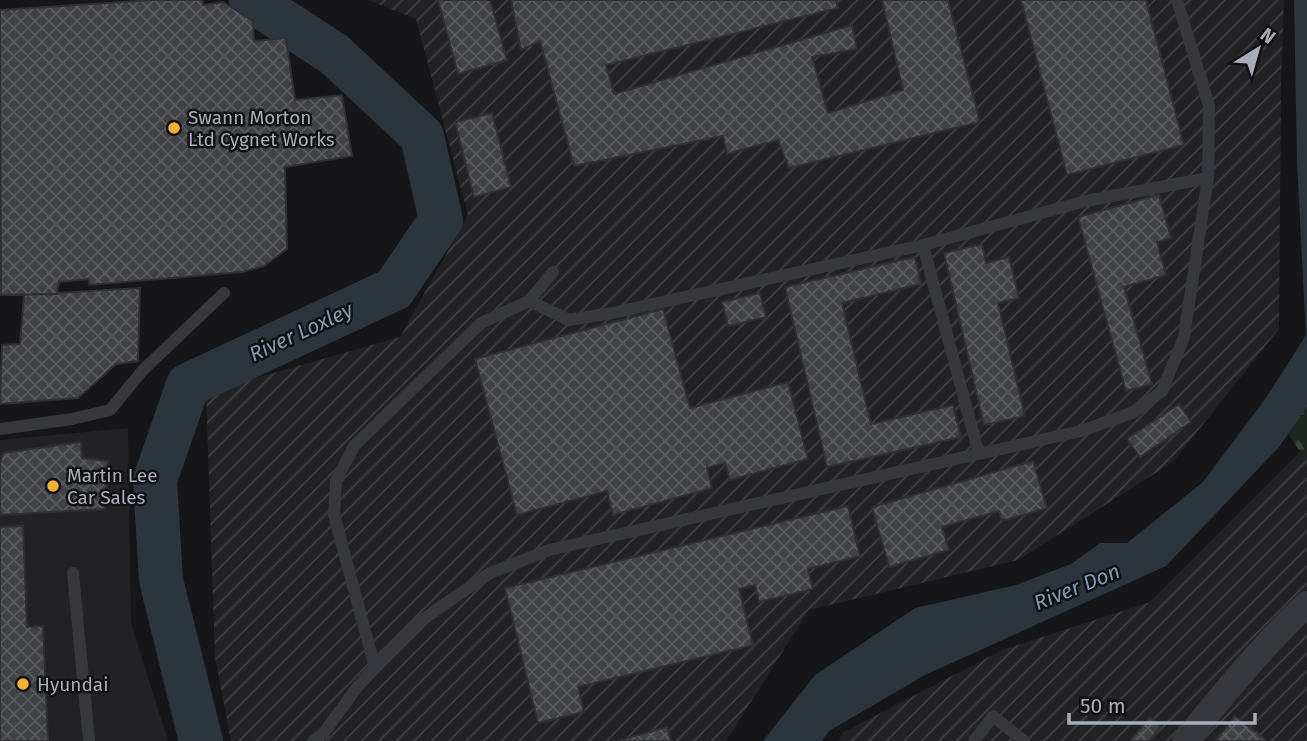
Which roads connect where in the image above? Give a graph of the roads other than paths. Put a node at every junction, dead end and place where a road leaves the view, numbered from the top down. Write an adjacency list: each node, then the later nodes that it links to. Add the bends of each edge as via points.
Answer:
1 (1177, 0): 2 (lane, via 1209,106)
2 (1208, 178): 3 (lane, via 1086,201); 8 (lane, via 1184,337 1162,391 1134,412 1081,431)
3 (923, 244): 6 (lane, via 569,320); 8 (lane)
4 (553, 272): 6 (lane)
5 (224, 293): 7 (lane, via 142,370 110,410)
6 (529, 300): 11 (lane, via 481,323 354,446 336,481 334,515)
7 (0, 429)
8 (979, 454): 11 (lane, via 550,550 490,573 416,624)
9 (73, 573): 12 (lane)
10 (1307, 604): 16 (street)
11 (375, 668): 13 (lane)
12 (89, 741)
13 (313, 741)
14 (974, 741): 15 (lane, via 993,716)
15 (1024, 741)
16 (1185, 741)

